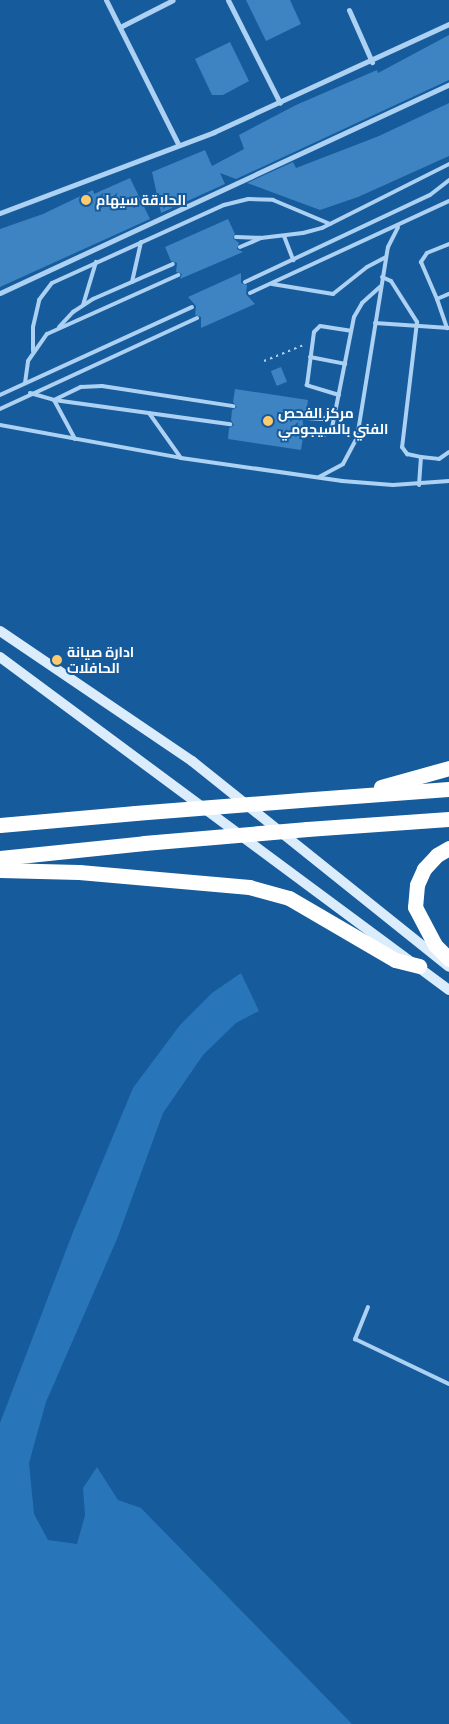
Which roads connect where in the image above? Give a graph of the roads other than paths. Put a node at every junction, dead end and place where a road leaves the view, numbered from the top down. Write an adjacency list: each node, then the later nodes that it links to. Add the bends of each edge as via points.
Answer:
1 (106, 0): 6 (street)
2 (173, 0): 6 (street)
3 (228, 0): 9 (street)
4 (349, 10): 7 (street)
5 (449, 24): 7 (street)
6 (120, 27): 10 (street)
7 (372, 62): 9 (street)
8 (449, 85): 33 (street)
9 (280, 103): 10 (street)
10 (178, 144): 14 (street)
11 (449, 164): 15 (lane)
12 (449, 180): 24 (lane, via 430,195)
13 (449, 201): 16 (lane)
14 (0, 213)
15 (330, 224): 17 (lane, via 304,234); 20 (lane, via 285,203 248,199 224,205)
16 (398, 227): 23 (lane); 31 (lane)
17 (284, 236): 19 (lane); 24 (lane)
18 (236, 237): 19 (lane)
19 (261, 238): 22 (lane)
20 (141, 242): 25 (lane); 29 (lane)
21 (449, 244): 36 (lane, via 422,259)
22 (240, 247)
23 (386, 257): 28 (lane); 31 (lane, via 367,267 334,294)
24 (293, 260): 30 (lane)
25 (96, 262): 37 (lane); 45 (lane, via 52,282 42,293 33,327)
26 (173, 264): 29 (lane)
27 (178, 275): 43 (lane)
28 (382, 277): 32 (lane); 41 (lane, via 390,281 414,315)
29 (132, 282): 37 (lane)
30 (245, 282)
31 (270, 284): 34 (lane)
32 (381, 287): 40 (lane); 44 (lane, via 362,303)
33 (0, 293)
34 (250, 293)
35 (449, 294): 36 (lane)
36 (437, 299): 42 (lane)
37 (83, 305): 43 (lane)
38 (192, 307): 48 (lane)
39 (197, 318): 49 (lane)
40 (375, 323): 41 (lane); 67 (lane, via 354,448 343,464)
41 (417, 326): 42 (lane); 65 (lane, via 402,447 407,454)
42 (448, 328)
43 (58, 329): 45 (lane, via 47,334)
44 (352, 331): 46 (lane, via 320,326 316,330); 47 (lane)
45 (33, 350): 50 (lane)
46 (310, 358): 47 (lane); 53 (lane, via 307,385)
47 (345, 364): 53 (lane)
48 (51, 372): 49 (lane); 50 (lane)
49 (56, 381): 51 (lane)
50 (25, 384): 52 (lane)
51 (30, 393): 54 (lane); 56 (lane)
52 (0, 395)
53 (339, 395): 57 (lane)
54 (54, 400): 55 (lane, via 72,390 102,386); 58 (lane); 63 (lane)
55 (233, 406)
56 (0, 409)
57 (336, 412): 59 (lane, via 323,419); 62 (lane, via 328,432 318,436)
58 (150, 413): 60 (lane); 66 (lane)
59 (306, 418)
60 (230, 424)
61 (0, 425): 63 (lane)
62 (303, 434)
63 (75, 439): 66 (lane)
64 (449, 452): 65 (lane, via 439,459)
65 (421, 457): 69 (lane)
66 (181, 458): 67 (lane)
67 (317, 477): 69 (lane, via 368,484)
68 (449, 481): 69 (lane)
69 (419, 485)
70 (0, 631): 82 (main road, via 192,761)
71 (0, 657): 81 (main road)
72 (449, 768): 74 (highway)
73 (449, 789): 74 (highway)
74 (343, 797): 76 (highway, bridge)
75 (449, 819): 78 (highway, bridge)
76 (0, 825)
77 (449, 848): 80 (highway, via 424,869 417,885 415,907 435,945)
78 (0, 858)
79 (0, 870): 81 (highway, via 214,883 269,892 289,898 395,960)
80 (449, 959)
81 (419, 966): 83 (main road)
82 (449, 967)
83 (449, 990)
84 (368, 1307): 85 (lane, via 355,1338)
85 (449, 1384)

